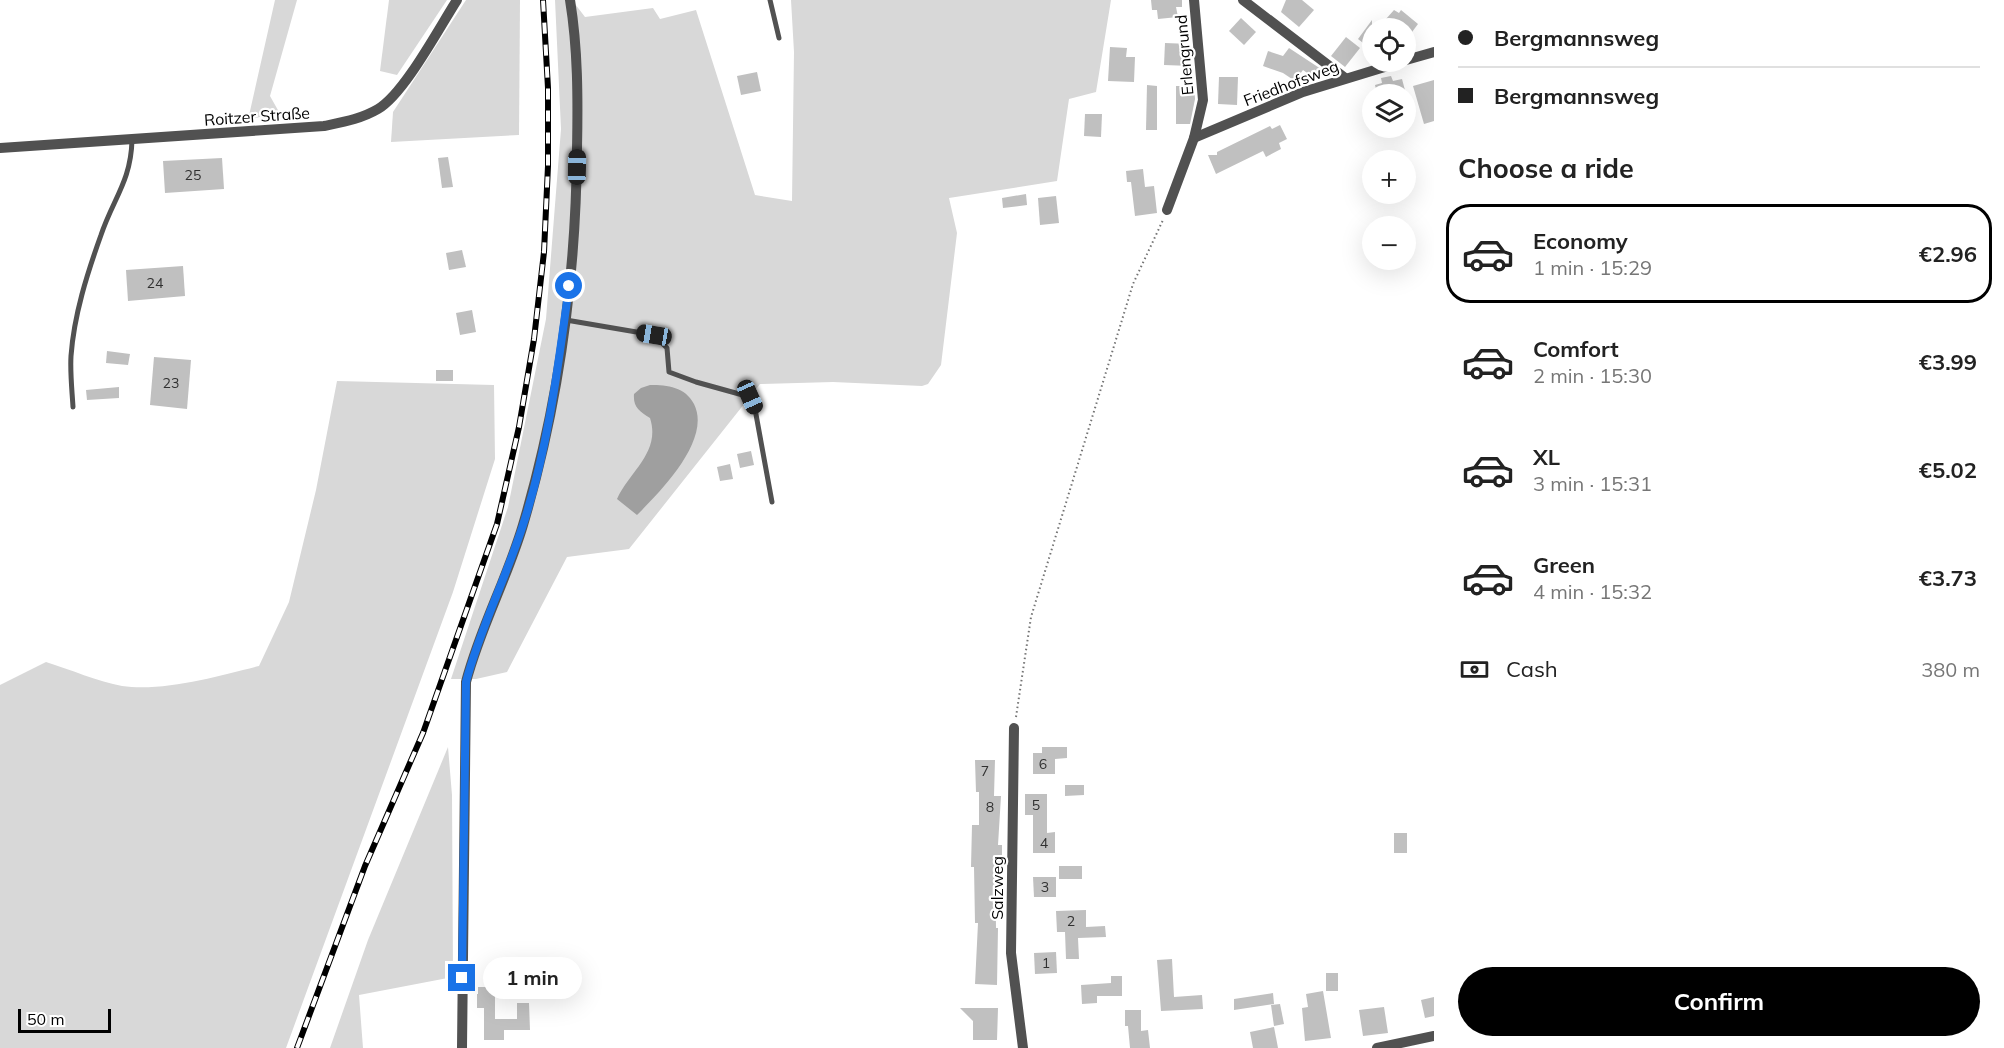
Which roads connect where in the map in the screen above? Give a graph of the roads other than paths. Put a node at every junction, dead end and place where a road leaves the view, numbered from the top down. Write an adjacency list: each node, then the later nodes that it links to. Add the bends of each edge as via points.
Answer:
1 (457, 0): 12 (street, Roitzer Straße, via 395,95 378,109 354,120 324,126)
2 (570, 0): 15 (street, via 576,54 577,186)
3 (770, 0): 6 (lane)
4 (1194, 0): 11 (street, Erlengrund, via 1203,100)
5 (1243, 0): 10 (street)
6 (779, 38)
7 (1434, 52): 8 (street)
8 (1416, 57)
9 (1366, 72): 10 (street, Friedhofsweg)
10 (1345, 78): 11 (street, Friedhofsweg)
11 (1194, 138): 14 (street, Erlengrund)
12 (132, 140): 13 (street, Roitzer Straße); 16 (lane, via 122,189 102,232 75,324 71,358)
13 (0, 148)
14 (1167, 210)
15 (564, 319): 17 (lane, via 654,335 667,348 669,372 750,397); 20 (street, via 543,450 522,528 474,650 466,682)
16 (73, 407)
17 (772, 502)
18 (1014, 728): 21 (street, Salzweg, via 1011,953)
19 (1434, 1036): 22 (street)
20 (462, 1048)
21 (1023, 1048)
22 (1377, 1048)

